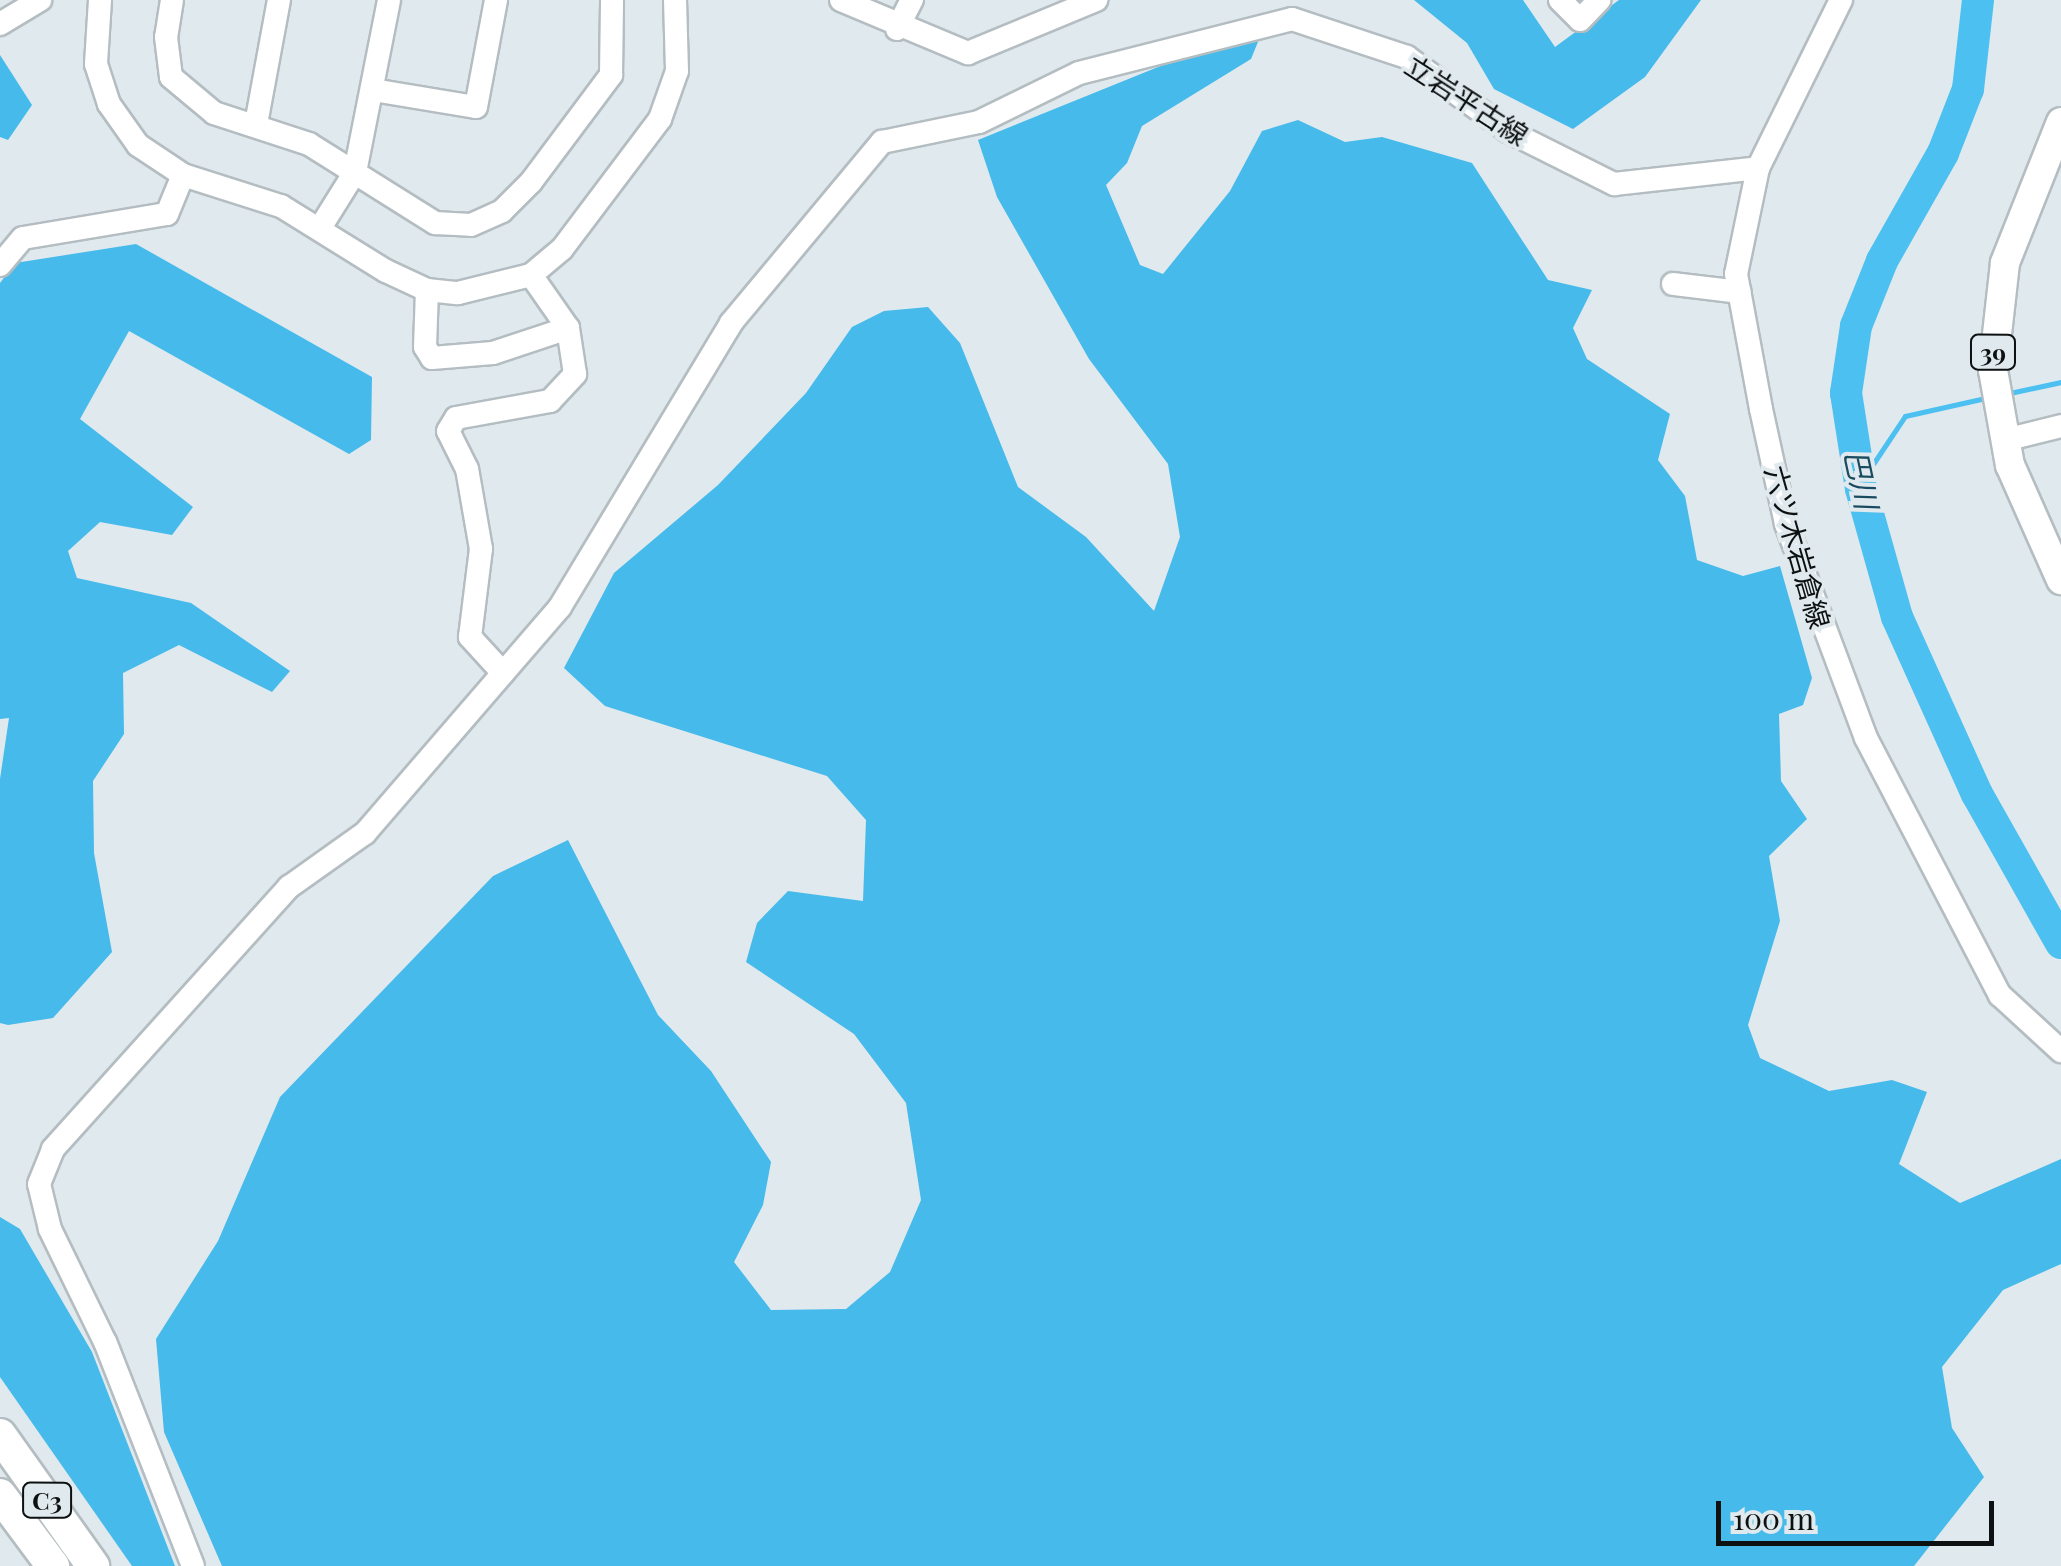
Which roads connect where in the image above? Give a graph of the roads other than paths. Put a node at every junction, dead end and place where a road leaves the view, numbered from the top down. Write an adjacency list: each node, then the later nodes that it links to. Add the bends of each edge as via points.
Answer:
1 (40, 0): 17 (street)
2 (100, 0): 24 (street, via 96,64 110,104 138,146)
3 (172, 0): 21 (street, via 166,37 171,77 214,112)
4 (279, 0): 21 (street)
5 (389, 0): 19 (street)
6 (496, 0): 19 (street, via 476,107)
7 (612, 0): 23 (street, via 611,75 502,210 471,225 435,223)
8 (675, 0): 27 (street, via 677,71 660,118 562,249)
9 (840, 0): 18 (street)
10 (912, 0): 18 (street)
11 (1096, 0): 15 (street)
12 (1560, 0): 13 (street, via 1580,20)
13 (1599, 0)
14 (1841, 0): 22 (street, 六ツ木岩倉線)
15 (1055, 6): 18 (street, via 968,52)
16 (1287, 10): 22 (street, 立岩平古線, via 1408,58 1508,131 1614,184); 35 (street, via 1079,73 979,122 882,142 731,323 560,607)
17 (0, 24)
18 (897, 29)
19 (373, 90): 23 (street)
20 (2061, 122): 33 (main road, 39, via 1997,295 1993,370)
21 (256, 124): 23 (street)
22 (1758, 168): 30 (street, 六ツ木岩倉線)
23 (355, 172): 25 (street)
24 (184, 175): 25 (street, via 281,206); 26 (street, via 168,214 23,238)
25 (320, 228): 29 (street)
26 (0, 265)
27 (531, 275): 29 (street, via 490,290); 31 (street)
28 (1673, 284): 30 (street)
29 (427, 290): 31 (street, via 424,347 432,358 493,353)
30 (1740, 292): 36 (street, 六ツ木岩倉線, via 1786,524 1858,721 2000,995)
31 (568, 328): 35 (street, via 575,374 556,396 456,418 448,430 466,469 481,548 470,637)
32 (2061, 426): 33 (street)
33 (2006, 440): 34 (main road, 39, via 2029,520)
34 (2061, 580)
35 (503, 673): 41 (street, via 365,833 289,888 120,1070 53,1150 39,1184 50,1230 105,1342)
36 (2061, 1051)
37 (0, 1436): 40 (highway, C3)
38 (0, 1496): 39 (highway, C3)
39 (52, 1566)
40 (93, 1566)
41 (192, 1566)

